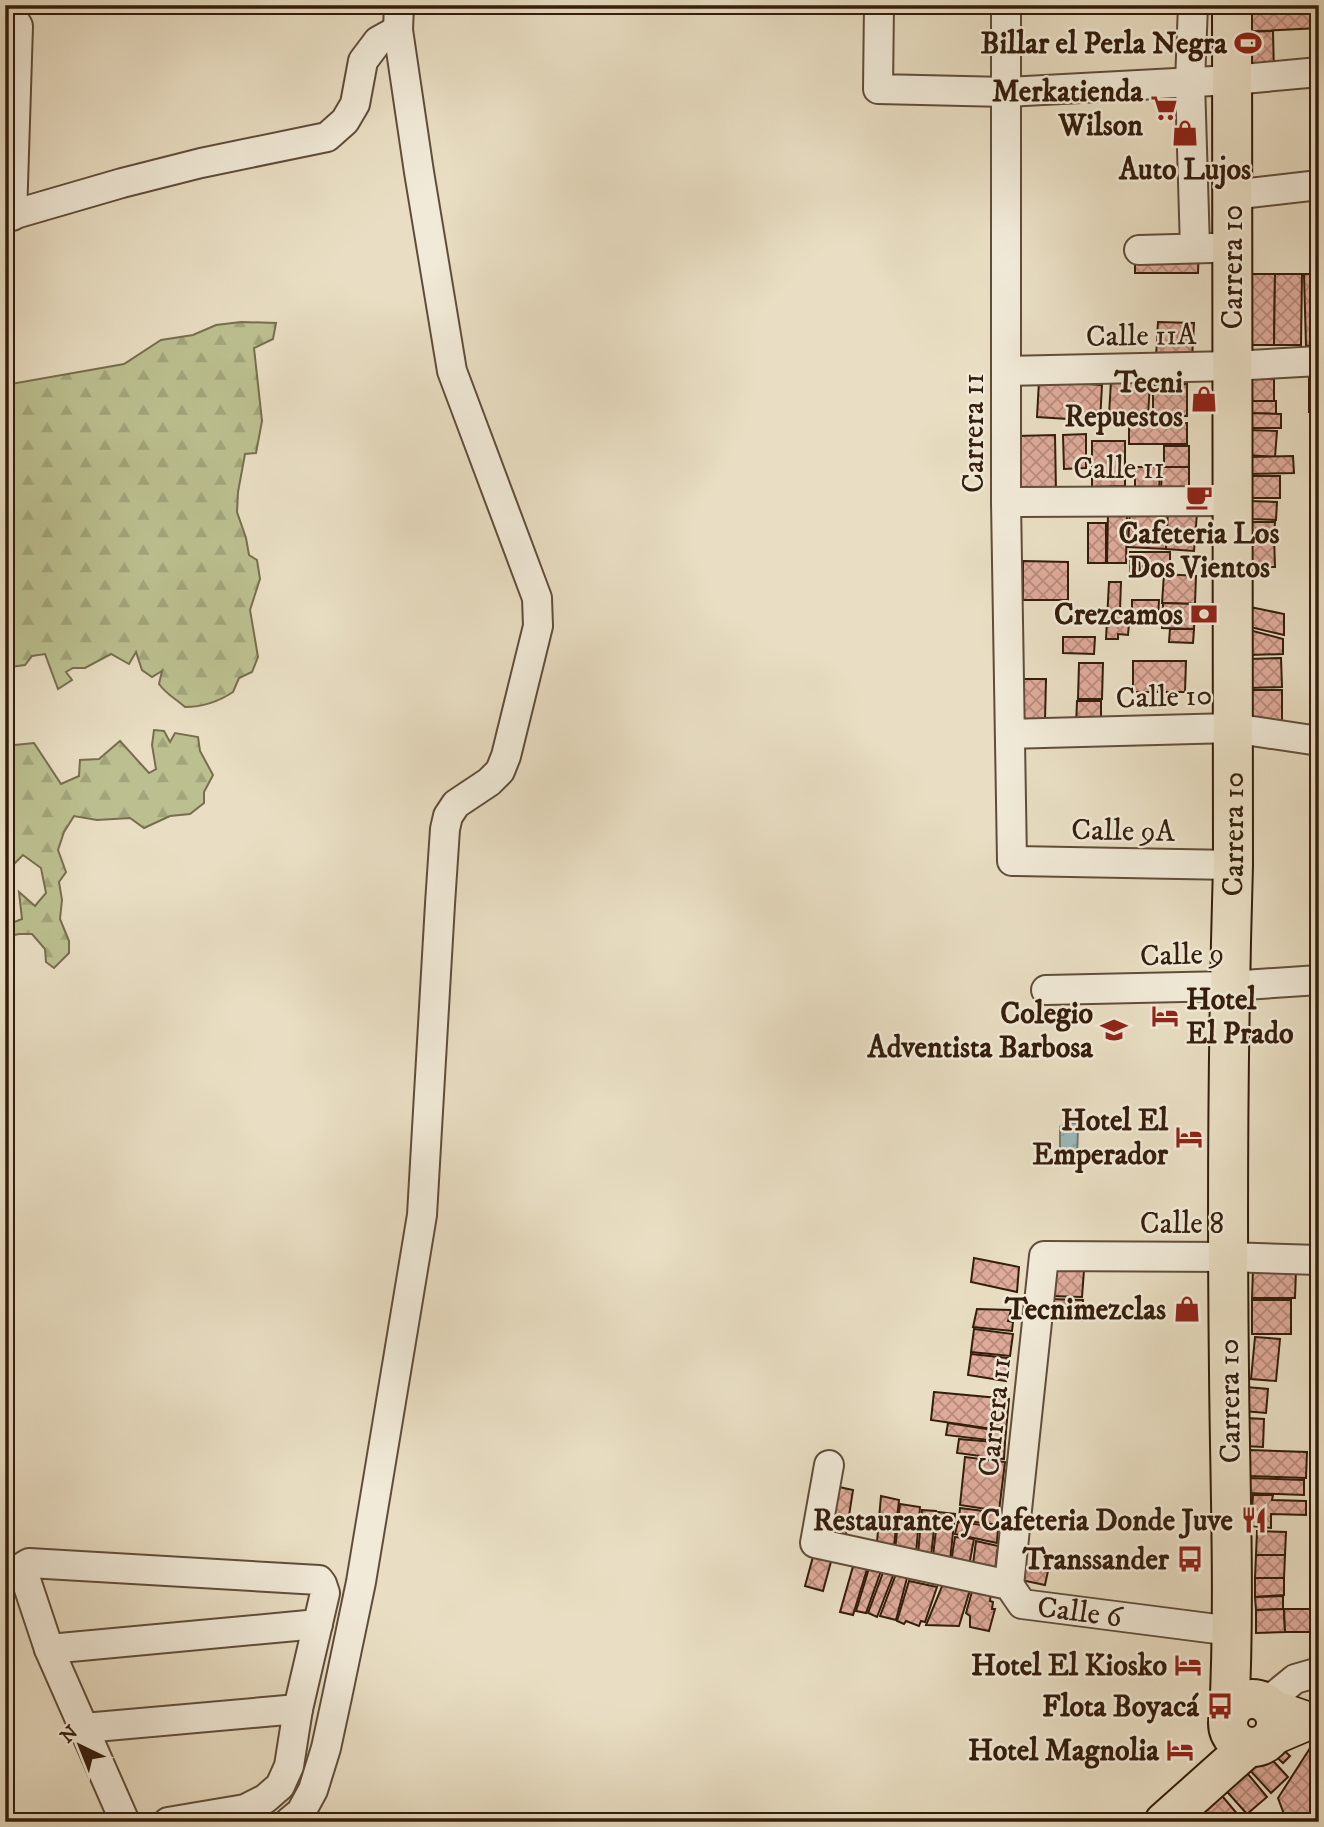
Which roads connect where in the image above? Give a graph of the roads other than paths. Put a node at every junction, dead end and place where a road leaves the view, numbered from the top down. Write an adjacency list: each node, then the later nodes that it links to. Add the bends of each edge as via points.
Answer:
1 (879, 5): 10 (street, via 878,89)
2 (1006, 5): 10 (street, Carrera 11)
3 (1193, 5): 9 (street)
4 (1232, 5): 8 (highway, Carrera 10)
5 (5, 18): 13 (street, via 12,16 18,26)
6 (399, 18): 13 (street, via 363,61 355,104 327,137 201,163); 44 (street, via 452,371 537,598 538,626 506,756 489,782 456,804 445,829 422,1214 354,1617 331,1723 313,1790)
7 (1319, 72): 8 (street)
8 (1232, 80): 9 (street); 12 (highway, Carrera 10)
9 (1190, 82): 10 (street); 14 (street)
10 (1006, 92): 18 (street, Carrera 11)
11 (1319, 185): 12 (street)
12 (1232, 195): 14 (highway, Carrera 10)
13 (8, 216)
14 (1214, 248): 15 (street); 17 (highway, Carrera 10)
15 (1139, 250)
16 (1319, 361): 17 (street, Calle 11A)
17 (1232, 366): 18 (street, Calle 11A); 19 (highway, Carrera 10)
18 (1006, 371): 20 (street, Carrera 11)
19 (1232, 501): 20 (street, Calle 11); 21 (highway, Carrera 10)
20 (1006, 502): 22 (street, Carrera 11)
21 (1233, 727): 22 (street, Calle 10); 23 (street, Calle 10); 25 (highway, Carrera 10)
22 (1010, 734): 24 (street, Carrera 11)
23 (1319, 741)
24 (1012, 861): 25 (street, Calle 9A)
25 (1233, 865): 27 (highway, Carrera 10)
26 (1319, 980): 27 (street, Calle 9)
27 (1229, 986): 28 (street, Calle 9); 30 (highway, Carrera 10)
28 (1046, 990)
29 (1044, 1256): 30 (street, Calle 8); 33 (street, Carrera 11)
30 (1228, 1257): 31 (street, Calle 8); 35 (highway, Carrera 10)
31 (1319, 1260)
32 (829, 1465): 33 (street, Calle 6, via 815,1543)
33 (1009, 1585): 35 (street, Calle 6, via 1022,1604)
34 (317, 1624): 36 (street); 36 (street, via 325,1593 319,1580 29,1563 23,1571); 38 (street)
35 (1232, 1648): 39 (highway, Carrera 10)
36 (49, 1649): 41 (street)
37 (1319, 1672): 39 (street, via 1295,1679)
38 (298, 1709): 41 (street); 43 (street, via 289,1766 280,1786 245,1809)
39 (1254, 1720): 40 (main road); 45 (highway, via 1200,1788)
40 (1315, 1721)
41 (84, 1728): 42 (street)
42 (125, 1822)
43 (168, 1822)
44 (289, 1822)
45 (1164, 1822)

